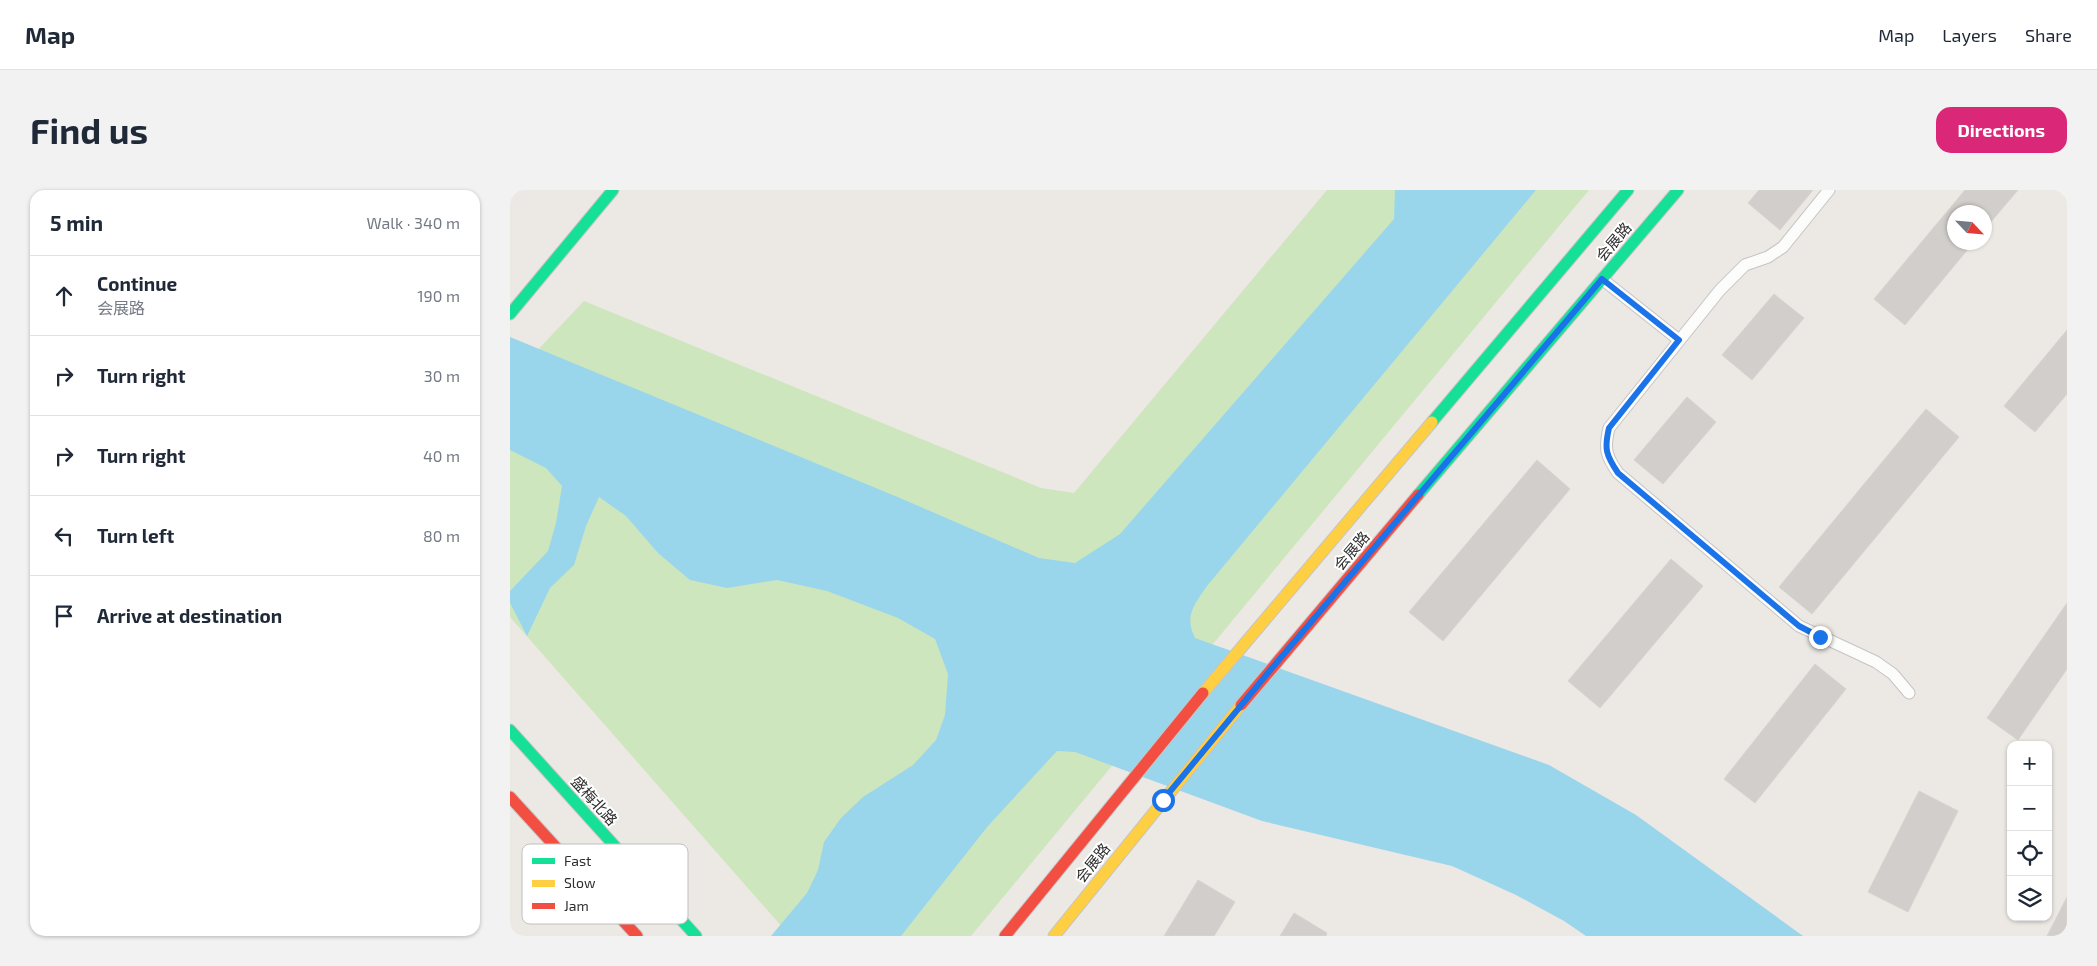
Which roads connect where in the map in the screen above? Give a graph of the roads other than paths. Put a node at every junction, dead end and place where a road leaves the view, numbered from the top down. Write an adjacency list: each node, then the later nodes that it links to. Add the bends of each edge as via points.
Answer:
1 (613, 190): 6 (street)
2 (1628, 190): 17 (street, 会展路, via 1225,666)
3 (1678, 190): 5 (street, 会展路)
4 (1830, 190): 7 (lane, via 1783,247 1768,257 1745,265)
5 (1602, 279): 7 (lane); 18 (street, 会展路, via 1272,668)
6 (510, 314)
7 (1679, 340): 8 (lane, via 1609,428 1605,446 1610,461 1618,473 1799,626 1876,662 1893,674)
8 (1909, 693)
9 (510, 730): 12 (street, 盛梅北路)
10 (510, 797): 11 (street)
11 (552, 844)
12 (613, 844)
13 (626, 924): 15 (street)
14 (685, 924): 16 (street, 盛梅北路)
15 (637, 936)
16 (696, 936)
17 (1005, 936)
18 (1054, 936)

